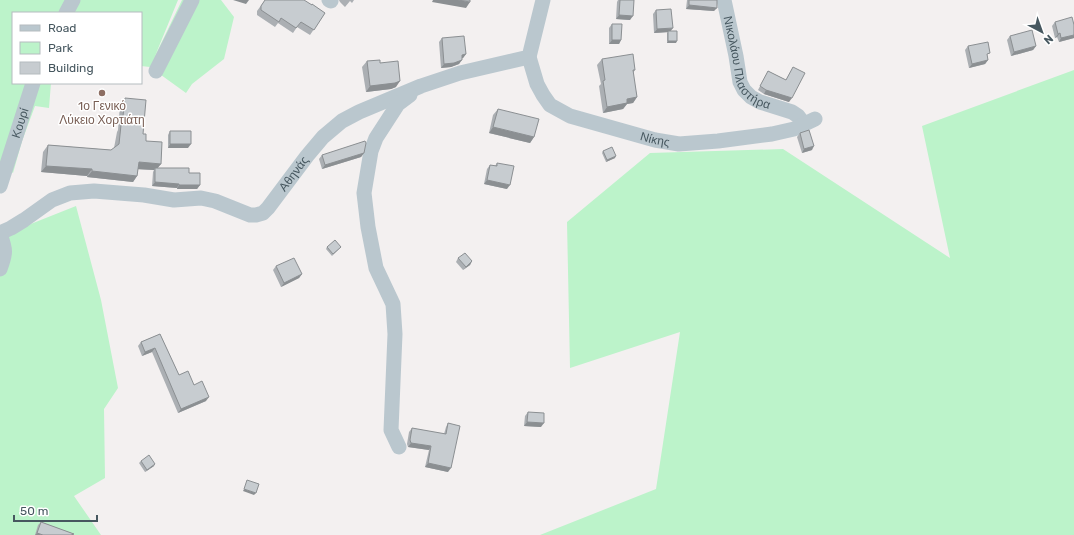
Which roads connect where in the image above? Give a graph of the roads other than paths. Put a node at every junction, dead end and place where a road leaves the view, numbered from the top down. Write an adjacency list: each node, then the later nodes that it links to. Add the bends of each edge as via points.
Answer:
1 (73, 0): 5 (street)
2 (192, 0): 7 (street)
3 (543, 0): 6 (street)
4 (724, 0): 10 (street, Νικολάου Πλαστήρα, via 740,82 744,90 760,102 792,112)
5 (67, 12)
6 (529, 57): 9 (street, Αθηνάς, via 460,73); 10 (street, Νίκης, via 537,84 550,105 570,116 655,140 679,144 718,141 772,134)
7 (156, 71)
8 (34, 84): 11 (street, Κουρί)
9 (421, 86): 12 (street, Αθηνάς, via 359,112 328,133 262,213 250,215 201,198 174,200 144,194 94,191 70,193 52,200); 14 (street, via 398,104 376,138 371,151 364,193 376,268 393,304 395,334 391,430)
10 (810, 122)
11 (0, 186)
12 (0, 234): 13 (street, via 5,247)
13 (0, 269)
14 (400, 447)

